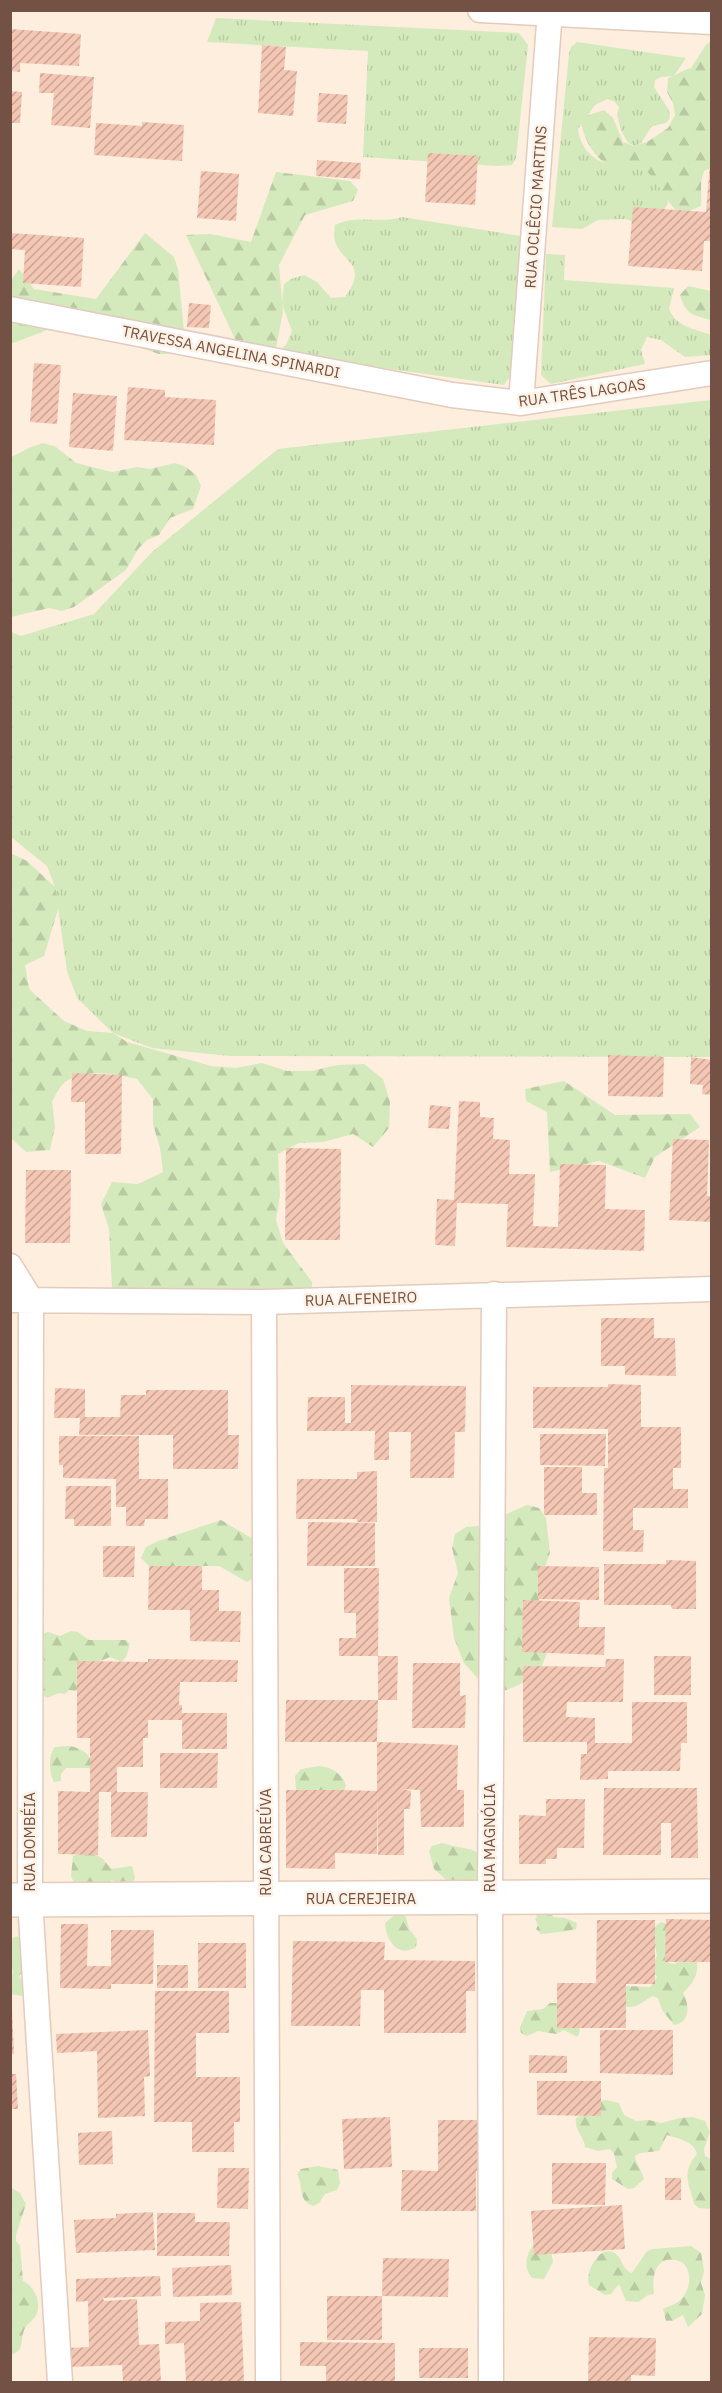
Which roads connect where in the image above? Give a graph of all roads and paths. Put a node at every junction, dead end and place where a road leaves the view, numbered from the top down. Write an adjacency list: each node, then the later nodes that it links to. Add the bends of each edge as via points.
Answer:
1 (480, 10): 2 (street)
2 (550, 12): 3 (street); 7 (street, RUA OCLÊCIO MARTINS)
3 (711, 22)
4 (10, 309): 6 (street, TRAVESSA ANGELINA SPINARDI)
5 (711, 373): 7 (street, RUA TRÊS LAGOAS)
6 (452, 395): 7 (street, RUA TRÊS LAGOAS)
7 (521, 403)
8 (10, 1266): 11 (street)
9 (711, 1288): 10 (street, RUA ALFENEIRO)
10 (494, 1294): 12 (street, RUA ALFENEIRO); 15 (street, RUA MAGNÓLIA)
11 (21, 1300): 12 (street, RUA ALFENEIRO); 16 (street, RUA DOMBÉIA)
12 (264, 1302): 14 (street, RUA CABREÚVA)
13 (711, 1896): 15 (street, RUA CEREJEIRA)
14 (267, 1899): 15 (street, RUA CEREJEIRA); 16 (street, RUA CEREJEIRA); 18 (street, RUA CABREÚVA)
15 (490, 1899): 19 (street, RUA MAGNÓLIA)
16 (20, 1900): 17 (street, RUA DOMBÉIA)
17 (60, 2382)
18 (268, 2382)
19 (491, 2382)

